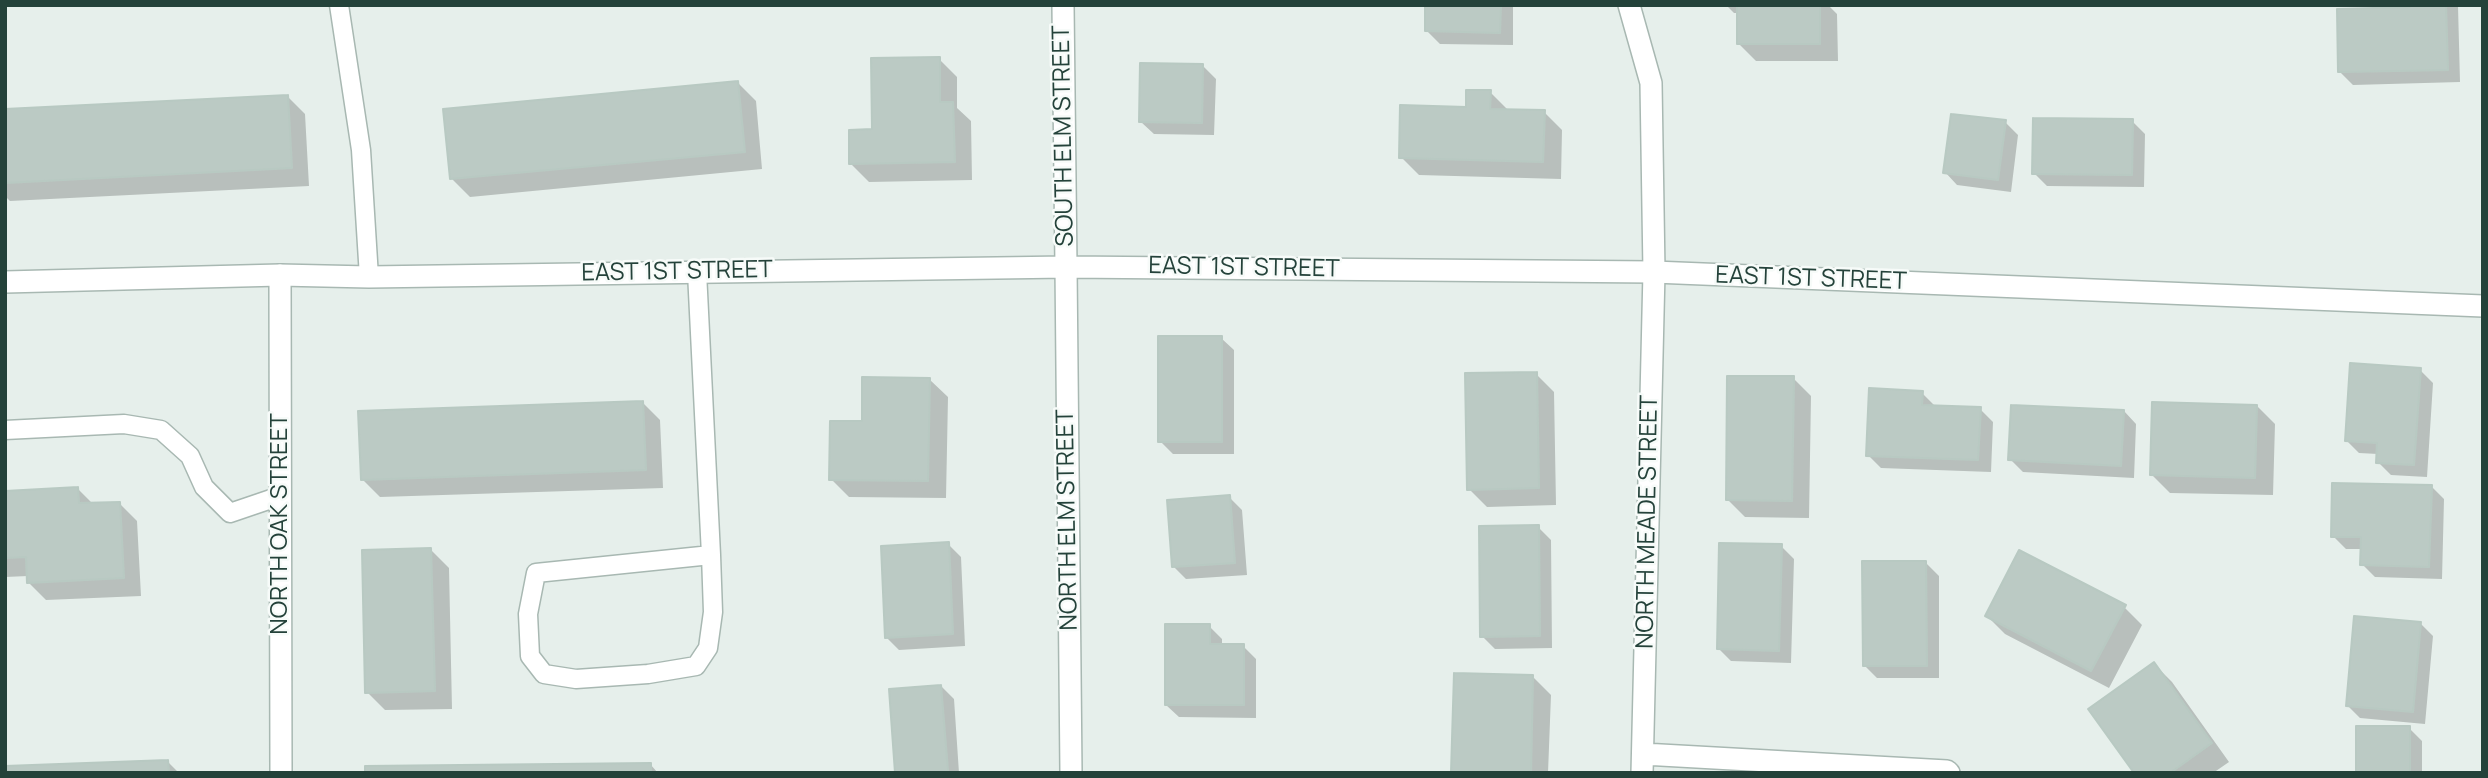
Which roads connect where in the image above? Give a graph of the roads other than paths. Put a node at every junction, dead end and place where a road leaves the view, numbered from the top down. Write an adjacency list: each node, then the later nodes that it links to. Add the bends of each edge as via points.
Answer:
1 (339, 5): 8 (lane, via 361,150)
2 (1063, 5): 4 (street, SOUTH ELM STREET)
3 (1629, 5): 6 (street, NORTH MEADE STREET, via 1651,83)
4 (1066, 267): 5 (street, EAST 1ST STREET); 6 (street, EAST 1ST STREET); 16 (street, NORTH ELM STREET)
5 (697, 272): 8 (street, EAST 1ST STREET); 13 (lane)
6 (1654, 272): 10 (street, EAST 1ST STREET); 14 (street, NORTH MEADE STREET)
7 (280, 275): 8 (street, EAST 1ST STREET); 9 (street, EAST 1ST STREET); 12 (street, NORTH OAK STREET)
8 (369, 277)
9 (5, 282)
10 (2483, 306)
11 (5, 430): 12 (lane, via 124,424 161,430 190,456 204,487 230,513)
12 (280, 496): 15 (street, NORTH OAK STREET)
13 (711, 555): 13 (lane, via 712,624 708,648 696,666 576,679 544,674 530,656 528,614 536,573)
14 (1643, 764): 17 (street)
15 (281, 773)
16 (1071, 773)
17 (1949, 773)

